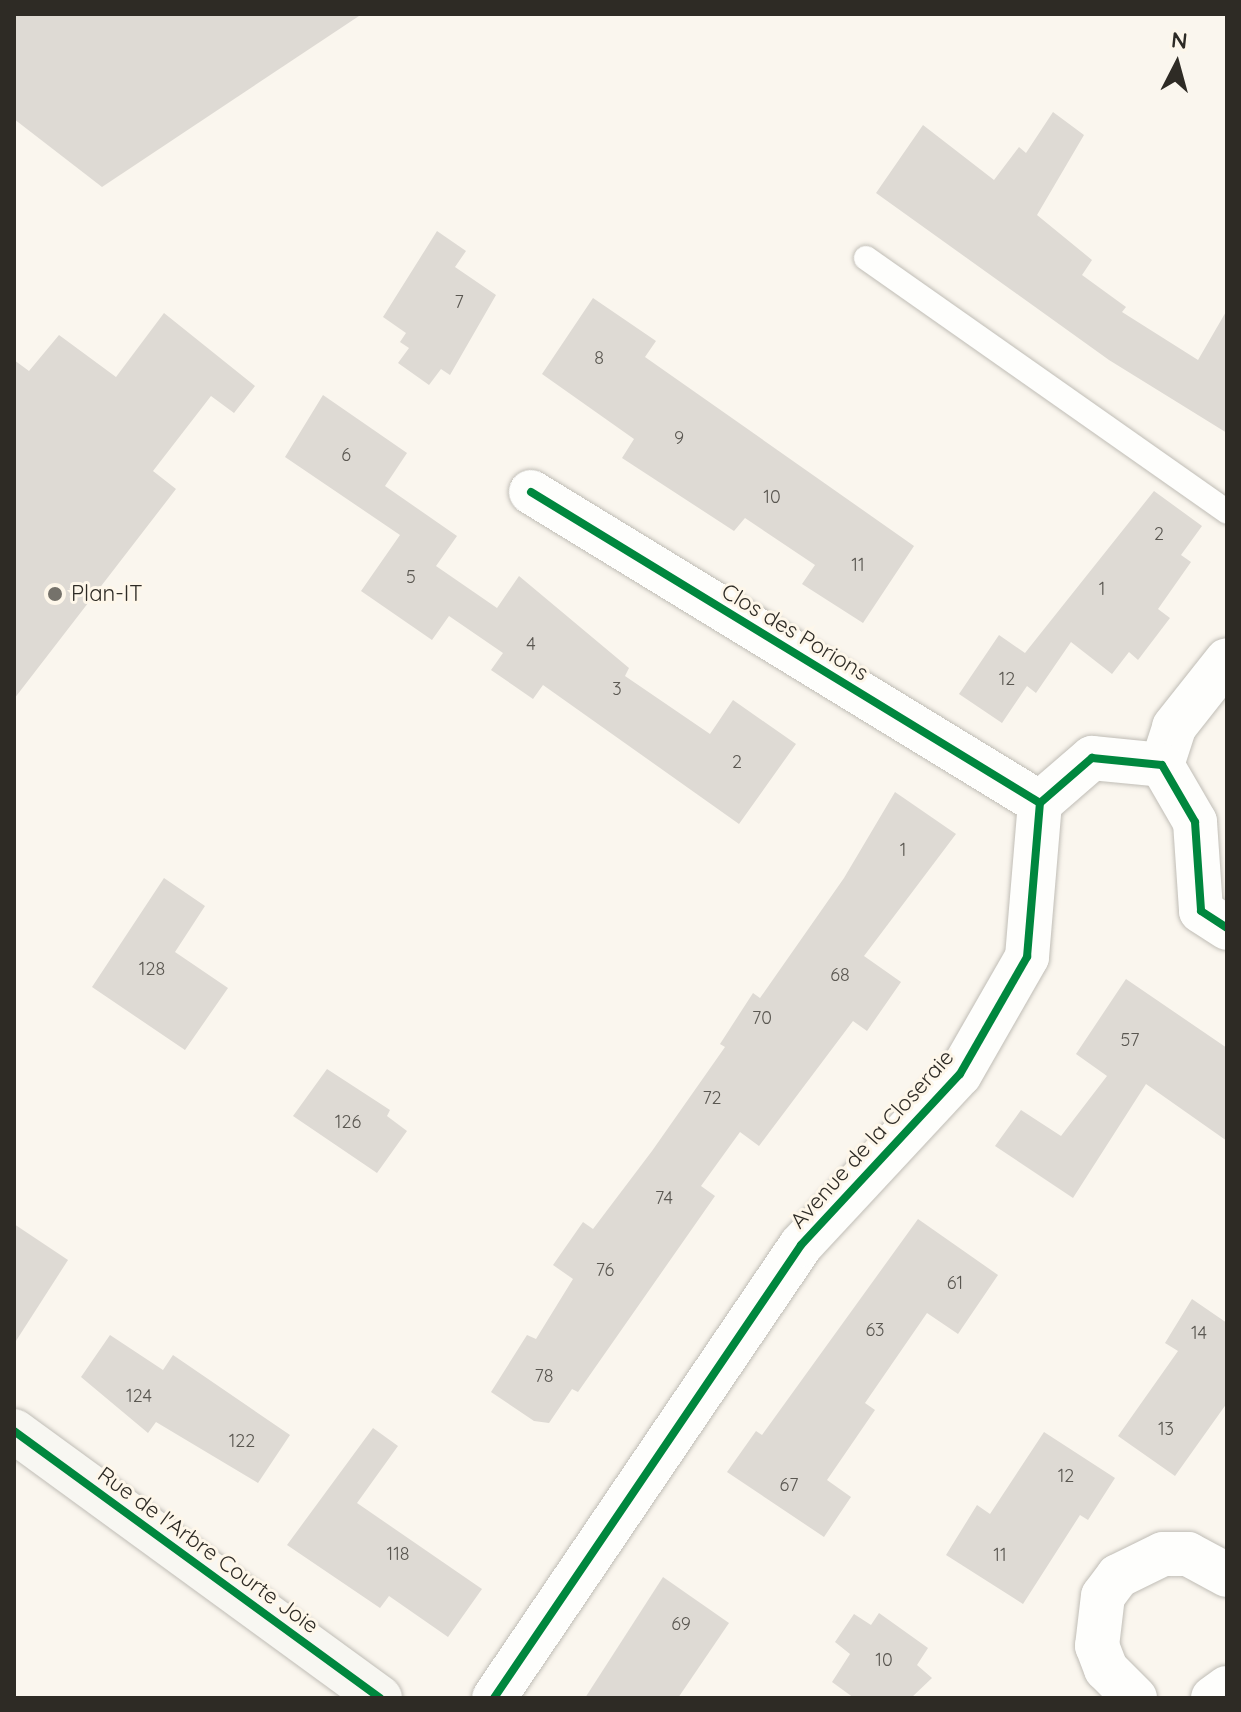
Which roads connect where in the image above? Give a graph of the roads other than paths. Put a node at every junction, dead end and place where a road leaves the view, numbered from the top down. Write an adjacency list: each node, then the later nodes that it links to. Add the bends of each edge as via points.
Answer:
1 (866, 258): 3 (lane)
2 (531, 492): 6 (street, Clos des Porions)
3 (1227, 512)
4 (1227, 660): 5 (street, via 1174,727)
5 (1162, 765): 6 (street, via 1092,758); 7 (street, via 1195,822 1201,911)
6 (1040, 803): 12 (street, Avenue de la Closeraie, via 1027,957 960,1074 801,1245)
7 (1227, 928)
8 (14, 1431): 11 (street, Rue de l'Arbre Courte Joie)
9 (1227, 1575): 13 (street, via 1188,1554 1163,1554 1118,1576 1103,1596 1097,1646 1106,1669)
10 (1227, 1688): 14 (street)
11 (380, 1698)
12 (494, 1698)
13 (1135, 1698)
14 (1213, 1698)

